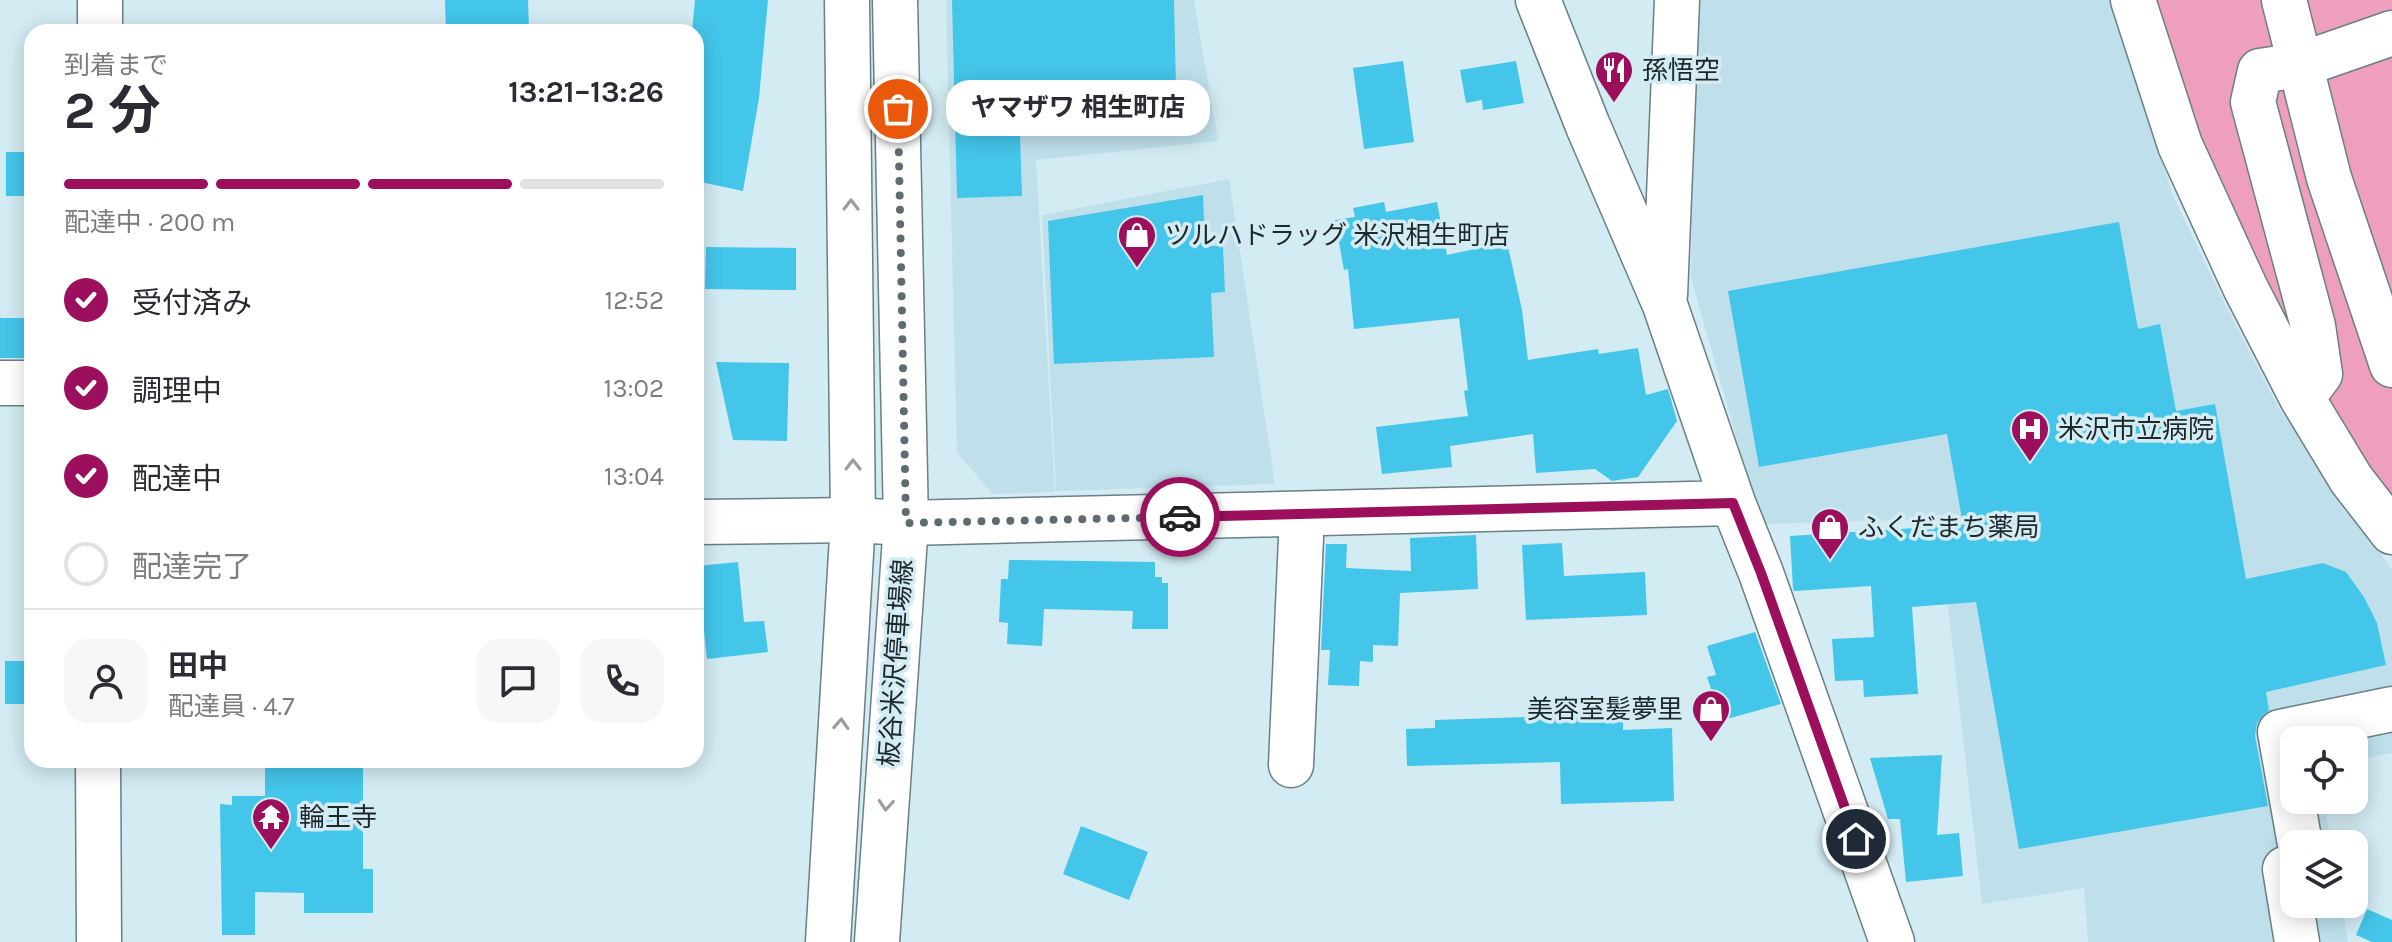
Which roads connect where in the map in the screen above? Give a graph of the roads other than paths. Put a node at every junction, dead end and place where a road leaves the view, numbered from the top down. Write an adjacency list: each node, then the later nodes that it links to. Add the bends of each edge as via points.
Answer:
1 (100, 0): 8 (street)
2 (847, 0): 18 (street, 板谷米沢停車場線, one-way to 2)
3 (895, 0): 20 (street, 板谷米沢停車場線)
4 (1538, 0): 11 (street)
5 (1677, 0): 11 (street)
6 (2133, 0): 15 (street, via 2180,145)
7 (2284, 0): 10 (street)
8 (100, 24)
9 (2392, 33): 10 (street)
10 (2300, 65): 12 (street, via 2329,178); 15 (street, via 2260,71 2253,102 2313,326 2320,374)
11 (1665, 305): 16 (street)
12 (2392, 365)
13 (0, 383): 14 (street)
14 (24, 383)
15 (2302, 398): 21 (street, via 2351,479)
16 (1733, 503): 17 (street); 30 (street)
17 (1302, 515): 20 (street); 23 (street)
18 (853, 520): 19 (street); 20 (street); 28 (street, 板谷米沢停車場線, one-way to 18)
19 (704, 522)
20 (906, 523): 29 (street, 板谷米沢停車場線, one-way to 29)
21 (2392, 532)
22 (2392, 709): 25 (street, via 2280,732)
23 (1291, 765)
24 (98, 768): 27 (street)
25 (2298, 830)
26 (2293, 918): 31 (street)
27 (99, 942)
28 (828, 942)
29 (877, 942)
30 (1892, 942)
31 (2297, 942)

